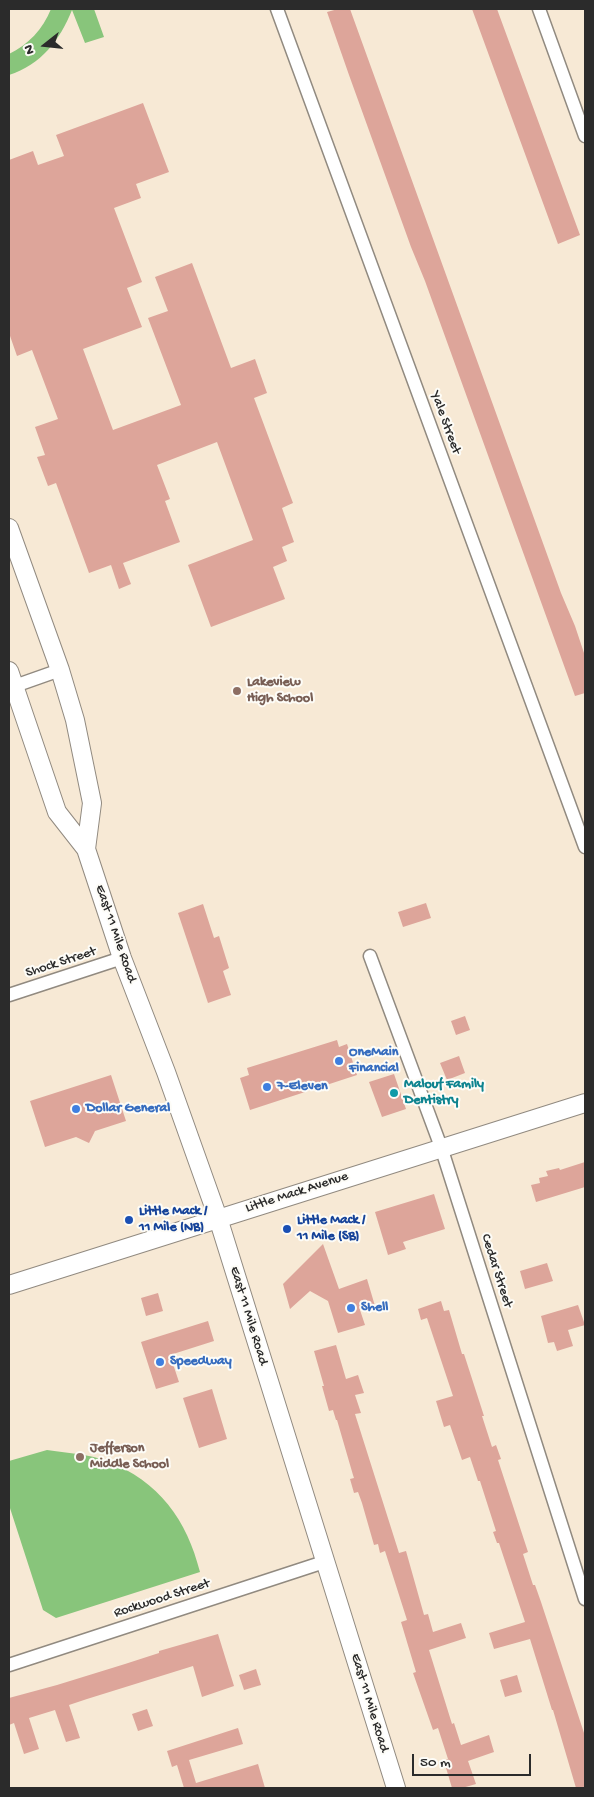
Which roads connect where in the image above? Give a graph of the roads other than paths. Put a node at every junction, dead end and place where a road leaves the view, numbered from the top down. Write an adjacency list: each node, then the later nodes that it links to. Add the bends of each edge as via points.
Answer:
1 (276, 9): 7 (street, Yale Street)
2 (540, 9): 3 (street)
3 (585, 136)
4 (9, 528): 5 (main road, East 11 Mile Road)
5 (60, 670): 6 (street); 8 (main road, East 11 Mile Road, via 75,720 92,803)
6 (11, 682): 8 (main road, East 11 Mile Road, via 57,812)
7 (585, 847)
8 (86, 849): 10 (main road, East 11 Mile Road)
9 (370, 956): 13 (street, Cedar Street)
10 (122, 958): 11 (street, Shock Street); 14 (main road, East 11 Mile Road)
11 (9, 995)
12 (585, 1102): 13 (main road, Little Mack Avenue)
13 (441, 1147): 14 (main road, Little Mack Avenue); 17 (street, Cedar Street)
14 (218, 1218): 15 (main road, Little Mack Avenue); 16 (main road, East 11 Mile Road)
15 (9, 1285)
16 (324, 1562): 18 (street, Rockwood Street); 19 (main road, East 11 Mile Road)
17 (585, 1599)
18 (9, 1665)
19 (394, 1788)

